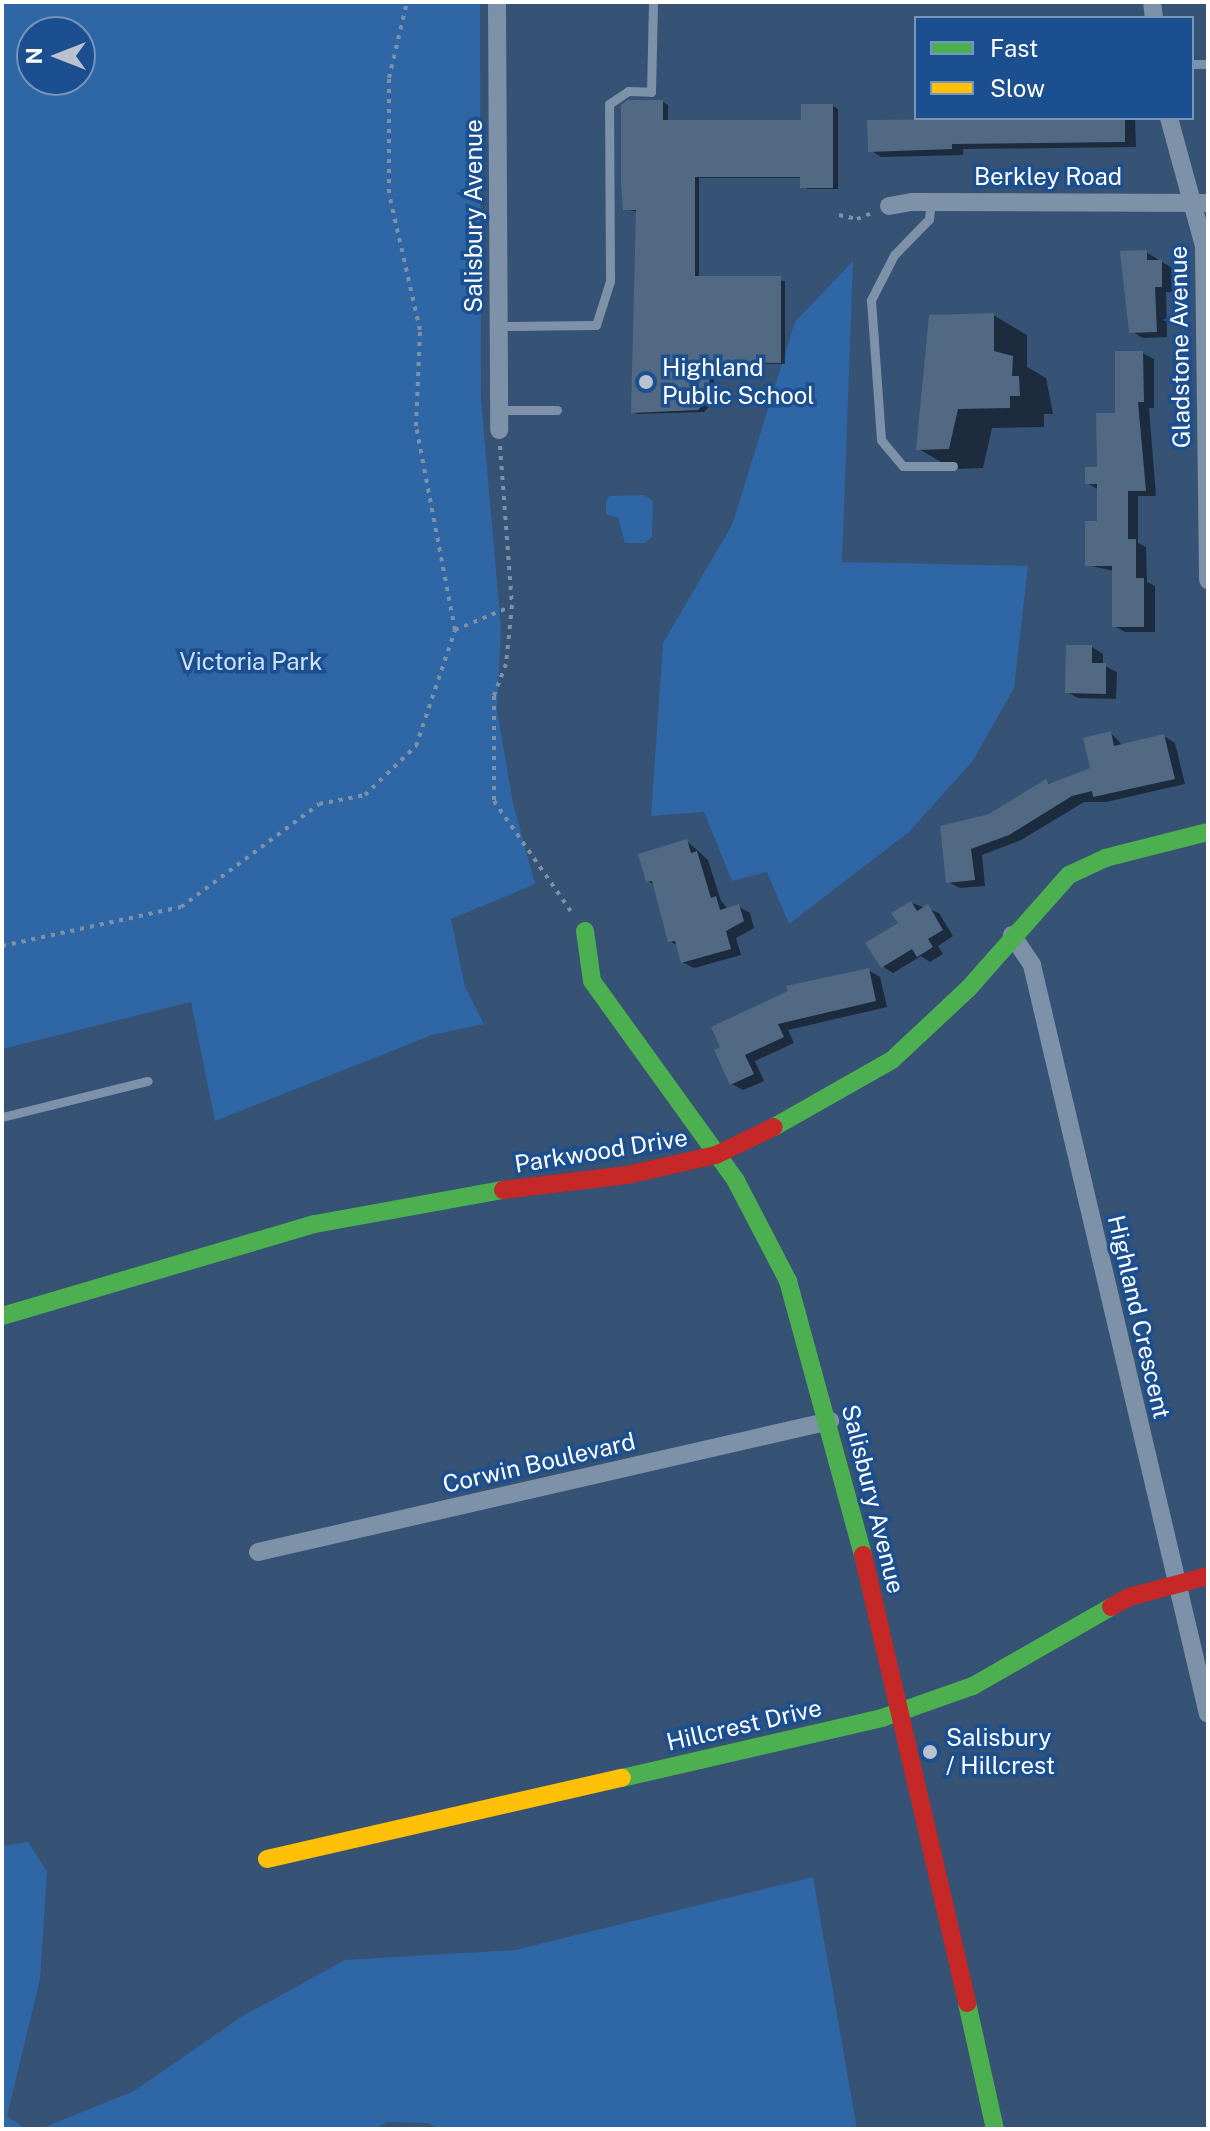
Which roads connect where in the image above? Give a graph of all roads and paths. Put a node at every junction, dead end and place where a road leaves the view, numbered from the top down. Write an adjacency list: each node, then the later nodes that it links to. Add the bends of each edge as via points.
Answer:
1 (407, 2): 17 (path, via 389,78 389,193 420,330 416,426)
2 (497, 2): 9 (street, Salisbury Avenue)
3 (653, 2): 9 (lane, via 651,92 628,91 609,104 610,281 596,325)
4 (1170, 120): 6 (street, Gladstone Avenue)
5 (931, 202): 6 (street, Berkley Road); 7 (street, Berkley Road); 13 (lane, via 929,219 894,255 871,300 881,440 903,466)
6 (1201, 202): 14 (street, Gladstone Avenue)
7 (889, 206): 8 (path, via 857,219)
8 (839, 215)
9 (498, 326): 10 (street, Salisbury Avenue)
10 (498, 410): 11 (lane); 12 (street, Salisbury Avenue)
11 (557, 410)
12 (499, 430): 16 (path)
13 (953, 466)
14 (1208, 488): 15 (street, Gladstone Avenue)
15 (1208, 580)
16 (512, 605): 17 (path); 19 (path, via 506,664 494,696 494,801)
17 (455, 630): 21 (path, via 416,746 365,795 319,804 181,907)
18 (1208, 832): 20 (street, Parkwood Drive, via 1105,858 1069,875)
19 (585, 931): 24 (street, Salisbury Avenue, via 592,981)
20 (1012, 935): 24 (street, Parkwood Drive, via 968,989 892,1060 808,1111); 29 (street, Highland Crescent, via 1032,965)
21 (2, 946)
22 (148, 1081): 23 (lane)
23 (2, 1117)
24 (716, 1155): 25 (street, Parkwood Drive, via 627,1175 446,1197 315,1224); 26 (street, Salisbury Avenue, via 736,1181 788,1281)
25 (2, 1316)
26 (830, 1421): 27 (street, Corwin Boulevard); 30 (street, Salisbury Avenue)
27 (258, 1552)
28 (1208, 1576): 29 (street, Hillcrest Drive)
29 (1177, 1583): 30 (street, Hillcrest Drive, via 1129,1597 973,1686); 31 (street, Highland Crescent)
30 (900, 1712): 32 (street, Hillcrest Drive); 33 (street, Salisbury Avenue)
31 (1208, 1714)
32 (267, 1859)
33 (995, 2129)

